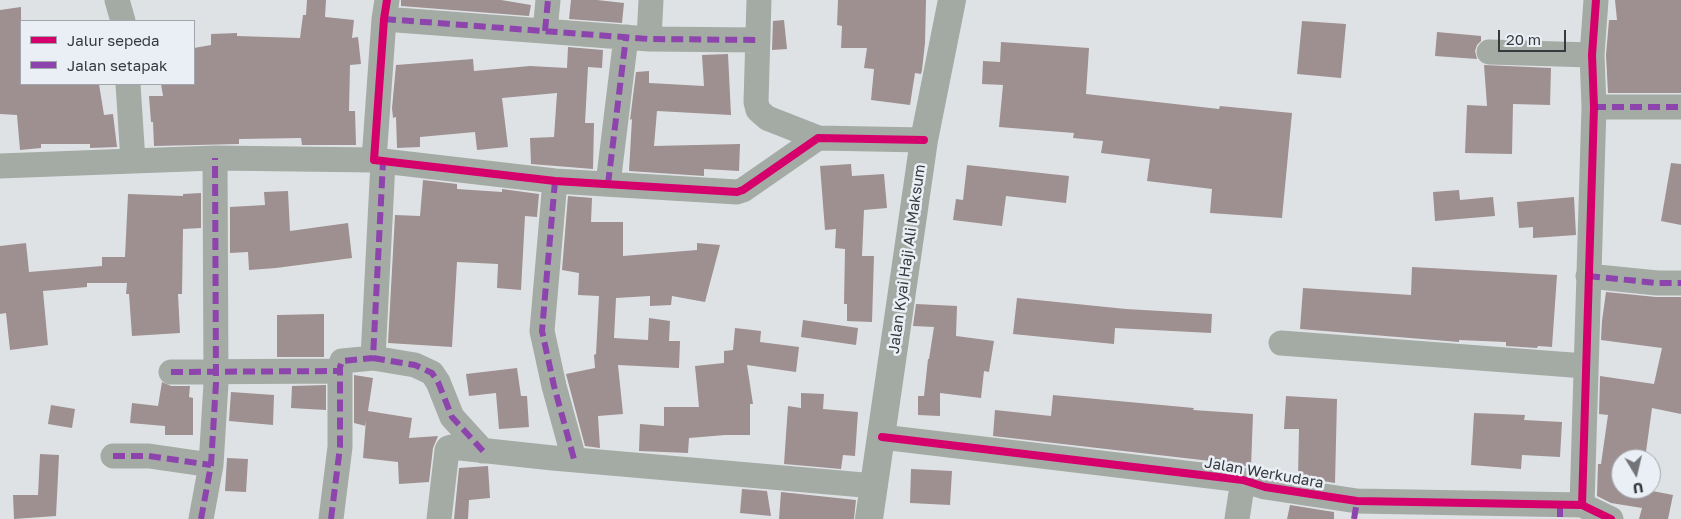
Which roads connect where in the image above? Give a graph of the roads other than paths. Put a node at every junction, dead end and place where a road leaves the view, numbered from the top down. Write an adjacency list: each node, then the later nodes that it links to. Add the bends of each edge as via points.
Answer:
1 (117, 0): 8 (street)
2 (548, 0): 9 (street)
3 (651, 0): 10 (street)
4 (759, 0): 11 (street)
5 (952, 0): 18 (street, Jalan Kyai Haji Ali Maksum)
6 (1596, 0): 13 (street)
7 (385, 10): 9 (street); 21 (street)
8 (122, 20)
9 (545, 31): 10 (street)
10 (637, 38): 11 (street); 24 (street)
11 (758, 40): 17 (street, via 758,110 767,118)
12 (1489, 52): 13 (street)
13 (1592, 55): 15 (street)
14 (128, 85): 20 (street)
15 (1594, 107): 16 (street); 25 (street)
16 (1681, 107)
17 (818, 138): 18 (street); 24 (street, via 737,192)
18 (924, 140): 33 (street, Jalan Kyai Haji Ali Maksum)
19 (216, 158): 20 (street); 21 (street); 32 (street)
20 (133, 161): 22 (street)
21 (379, 161): 23 (street); 28 (street)
22 (0, 166)
23 (555, 181): 24 (street); 36 (street, via 542,331)
24 (608, 184)
25 (1588, 276): 26 (street); 29 (street)
26 (1681, 283)
27 (1281, 343): 29 (street)
28 (373, 358): 30 (street, via 342,361); 34 (street, via 415,365 432,374 452,417)
29 (1585, 366): 40 (street)
30 (340, 371): 32 (street); 44 (street, via 340,447)
31 (171, 372): 32 (street)
32 (216, 372): 37 (street)
33 (882, 437): 38 (street, Jalan Werkudara); 39 (street, Jalan Kyai Haji Ali Maksum)
34 (483, 451): 36 (street); 45 (street, via 448,448)
35 (113, 456): 37 (street, via 149,456)
36 (574, 459): 39 (street)
37 (211, 465): 43 (street)
38 (1243, 480): 41 (street, Jalan Werkudara); 47 (street, Jalan Werkudara)
39 (875, 486): 46 (street, Jalan Kyai Haji Ali Maksum)
40 (1567, 509): 42 (street, Jalan Werkudara); 48 (street, Jalan Werkudara)
41 (1356, 510): 42 (street, Jalan Werkudara)
42 (1494, 511)
43 (201, 519)
44 (331, 519)
45 (439, 519)
46 (869, 519)
47 (1237, 519)
48 (1611, 519)

